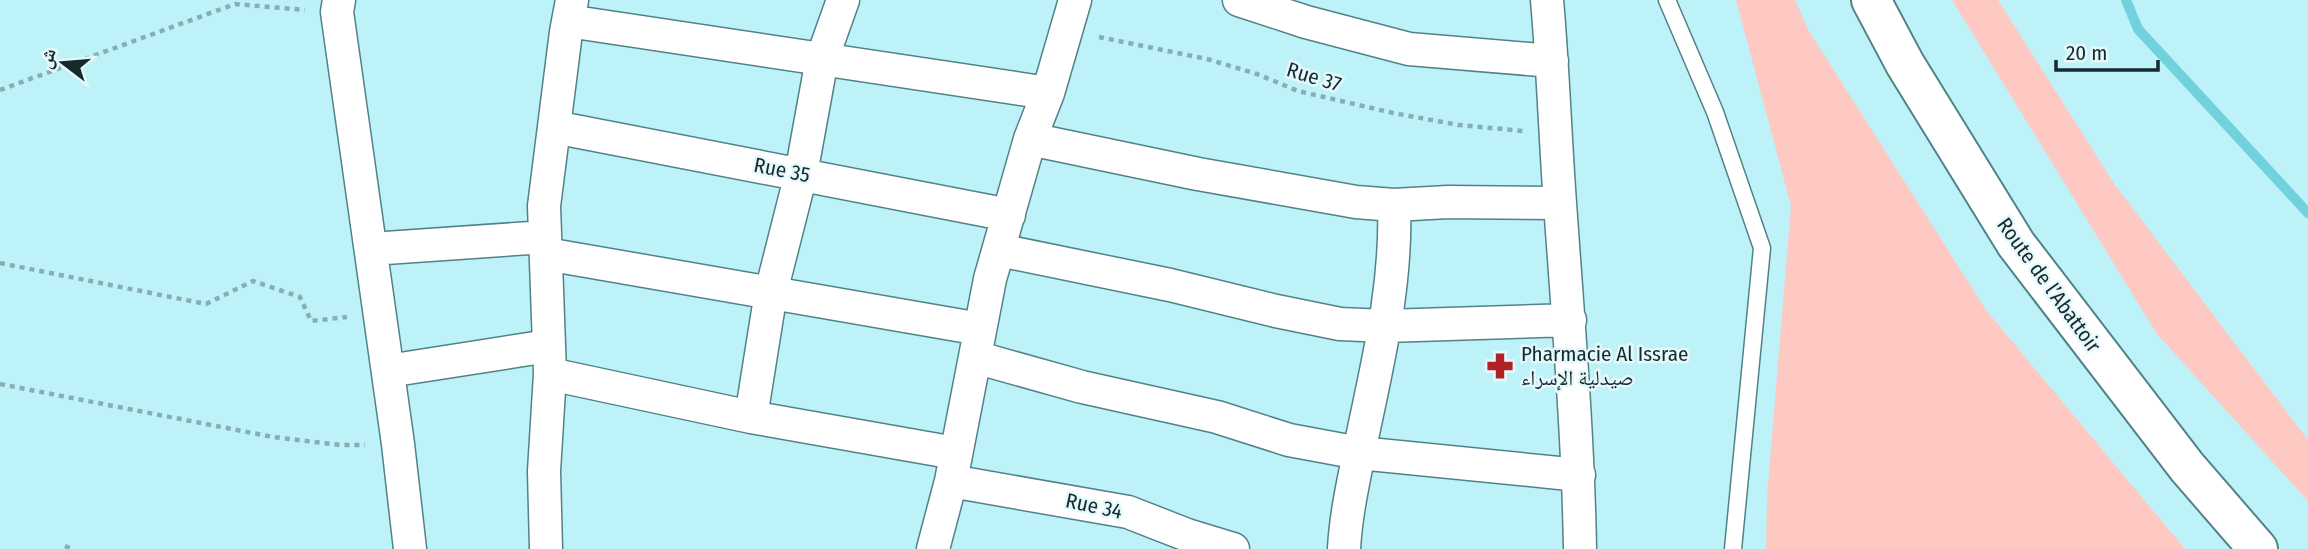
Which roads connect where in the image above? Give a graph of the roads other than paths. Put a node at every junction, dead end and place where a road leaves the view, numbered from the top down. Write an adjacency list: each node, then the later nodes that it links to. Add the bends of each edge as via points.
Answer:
1 (843, 0): 9 (street)
2 (1239, 0): 10 (street, via 1409,49)
3 (1548, 0): 10 (street)
4 (1667, 0): 38 (lane, via 1715,112 1762,248)
5 (1871, 0): 39 (main road, Route de l’Abattoir, via 2015,244 2188,467)
6 (338, 6): 19 (street)
7 (570, 10): 9 (street); 12 (street)
8 (1071, 15): 11 (street)
9 (822, 59): 11 (street); 14 (street)
10 (1552, 61): 15 (street)
11 (1048, 93): 13 (street)
12 (554, 127): 14 (street, Rue 35); 18 (street, via 544,206)
13 (1030, 139): 16 (street, via 1198,174); 17 (street)
14 (801, 174): 17 (street, Rue 35); 21 (street)
15 (1560, 204): 16 (street); 22 (street)
16 (1394, 205): 23 (street)
17 (1009, 215): 20 (street)
18 (545, 245): 19 (street); 21 (street); 25 (street)
19 (371, 249): 26 (street)
20 (999, 250): 23 (street, via 1327,321); 24 (street)
21 (771, 292): 24 (street); 27 (street)
22 (1570, 320): 23 (street); 30 (street)
23 (1386, 326): 28 (street)
24 (977, 343): 28 (street, via 1082,387 1195,411 1289,440); 29 (street)
25 (549, 360): 26 (street); 27 (street, Rue 34); 33 (street)
26 (388, 371): 32 (street)
27 (751, 417): 29 (street, Rue 34)
28 (1359, 453): 30 (street); 36 (street)
29 (953, 467): 31 (street, Rue 34, via 1128,512); 34 (street)
30 (1579, 475): 37 (street)
31 (1187, 542): 35 (street, Rue 34)
32 (410, 549)
33 (546, 549)
34 (933, 549)
35 (1233, 549)
36 (1344, 549)
37 (1580, 549)
38 (1733, 549)
39 (2258, 549)

